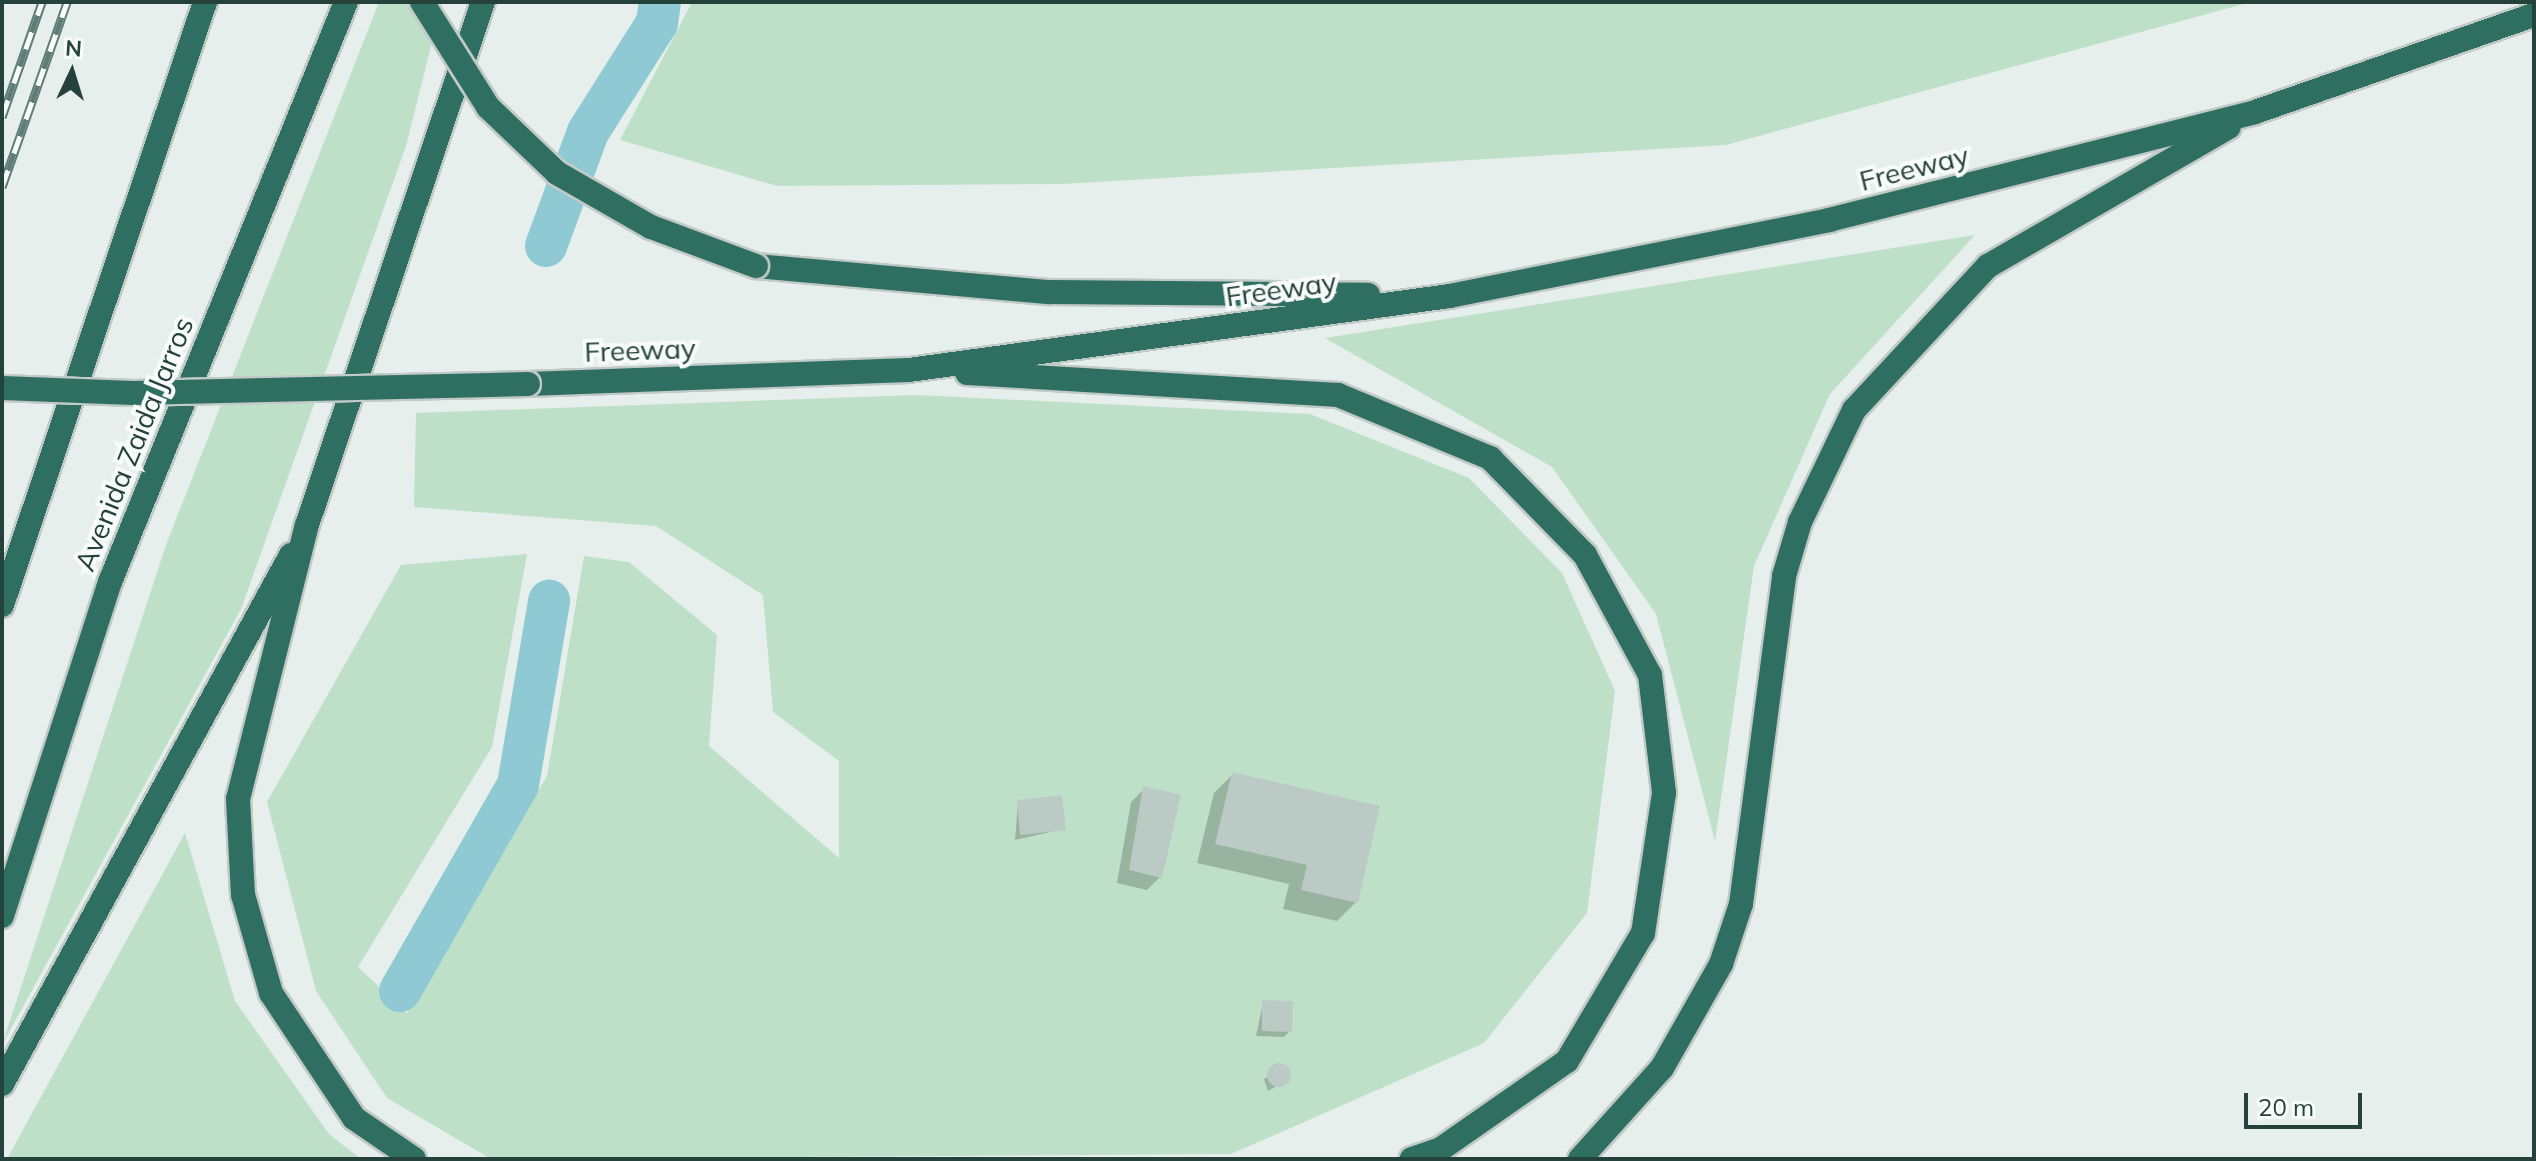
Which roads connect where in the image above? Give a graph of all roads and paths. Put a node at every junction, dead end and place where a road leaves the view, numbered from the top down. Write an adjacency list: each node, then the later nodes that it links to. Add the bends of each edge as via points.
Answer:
1 (205, 2): 13 (highway)
2 (346, 2): 14 (highway, Avenida Zaida Jarros, via 110,582)
3 (422, 2): 9 (highway, bridge, via 488,107 557,173 651,227 756,266 1050,292)
4 (483, 2): 7 (highway)
5 (498, 2): 7 (highway)
6 (2534, 15): 8 (highway, Freeway)
7 (477, 27): 12 (highway)
8 (2255, 112): 9 (highway, Freeway, via 1829,220); 18 (highway, via 1988,266 1854,410 1800,522 1784,576 1741,904 1721,964 1662,1068)
9 (1450, 296): 10 (highway, Freeway)
10 (909, 370): 11 (highway, Freeway, bridge, via 133,393); 17 (highway, via 1338,395 1490,458 1585,555 1650,675 1664,793 1643,933 1567,1061 1441,1149)
11 (2, 388)
12 (307, 525): 15 (highway); 16 (highway, via 238,799 243,895 271,993 354,1118)
13 (2, 605)
14 (2, 916)
15 (2, 1084)
16 (414, 1159)
17 (1412, 1159)
18 (1580, 1159)

